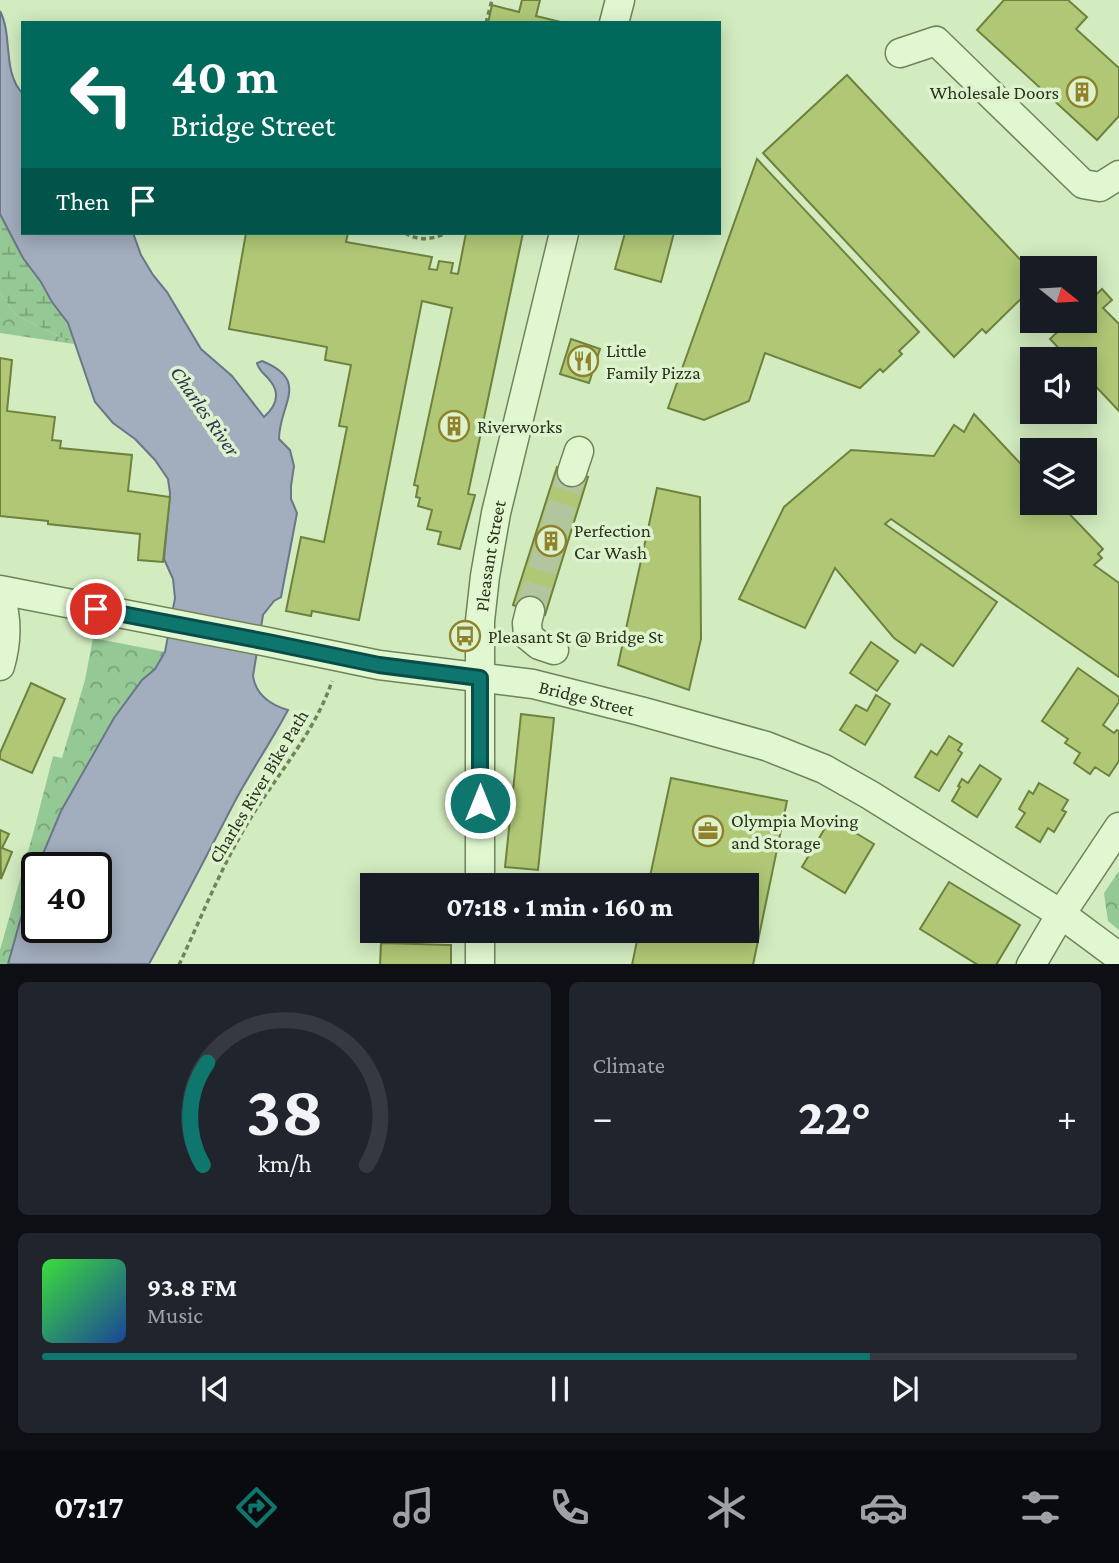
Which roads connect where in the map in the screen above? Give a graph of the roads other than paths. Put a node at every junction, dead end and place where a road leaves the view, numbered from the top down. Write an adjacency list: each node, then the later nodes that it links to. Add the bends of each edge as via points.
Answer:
1 (620, 0): 2 (street)
2 (615, 21)
3 (900, 53): 4 (street, via 936,41 1083,184 1100,187)
4 (1119, 175)
5 (564, 235): 11 (street, Pleasant Street, via 489,547 480,621)
6 (0, 590): 11 (street, Bridge Street, via 379,665)
7 (0, 596): 10 (street, via 6,626)
8 (530, 611): 9 (street, via 528,636)
9 (554, 650)
10 (0, 666)
11 (480, 678): 13 (street, Pleasant Street); 14 (street, Bridge Street, via 544,687 794,756 870,795)
12 (1119, 827): 14 (street)
13 (480, 873)
14 (1061, 914): 16 (street, Bridge Street); 18 (street)
15 (480, 943): 17 (street)
16 (1119, 957)
17 (480, 964)
18 (1031, 964)

